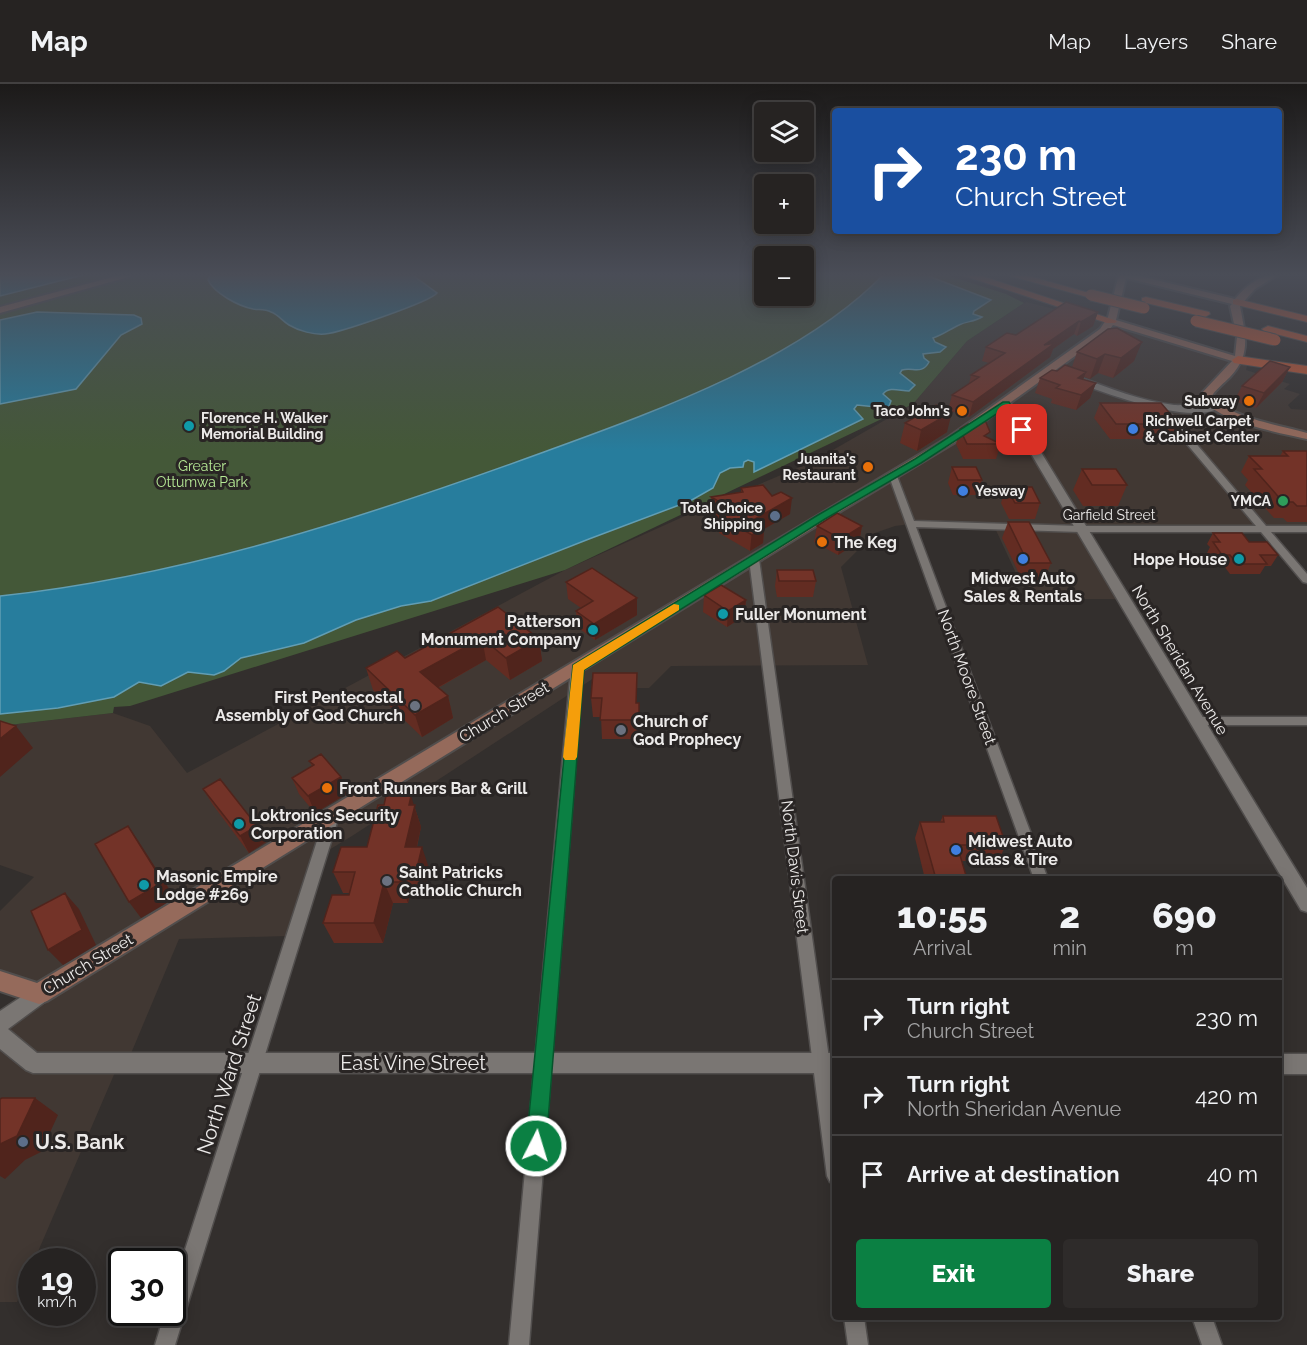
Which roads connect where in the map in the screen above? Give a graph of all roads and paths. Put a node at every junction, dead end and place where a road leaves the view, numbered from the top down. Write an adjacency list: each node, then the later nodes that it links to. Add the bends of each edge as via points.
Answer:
1 (1102, 333): 10 (main road, Church Street)
2 (1150, 333): 8 (main road)
3 (1240, 333): 8 (main road)
4 (1252, 333): 7 (highway, bridge)
5 (1283, 333): 6 (highway)
6 (1307, 339)
7 (1307, 348)
8 (1238, 360): 9 (highway); 12 (main road, via 1206,394)
9 (1307, 370)
10 (1051, 371): 11 (main road, Church Street); 13 (street)
11 (1006, 404): 15 (main road, Church Street); 17 (street, North Sheridan Avenue)
12 (1215, 407): 13 (street); 14 (main road)
13 (1160, 408): 18 (street)
14 (1307, 436)
15 (894, 476): 16 (street, North Moore Street); 20 (main road, Church Street)
16 (911, 524): 17 (street, Garfield Street); 26 (street, North Moore Street)
17 (1080, 529): 18 (street, Garfield Street); 23 (street, North Sheridan Avenue)
18 (1263, 529): 19 (street, Garfield Street); 21 (street)
19 (1307, 529)
20 (754, 559): 22 (main road, Church Street); 34 (street, North Davis Street)
21 (1307, 580)
22 (577, 668): 25 (main road, Church Street); 33 (street)
23 (1196, 722): 24 (street); 27 (street, North Sheridan Avenue)
24 (1307, 722)
25 (332, 816): 29 (main road, Church Street); 32 (street, North Ward Street)
26 (1040, 876)
27 (1307, 904)
28 (0, 981): 29 (main road)
29 (39, 994): 30 (street, Church Street)
30 (0, 1023)
31 (0, 1036): 32 (street, East Vine Street, via 33,1063)
32 (254, 1063): 33 (street, East Vine Street); 40 (street, North Ward Street)
33 (543, 1063): 34 (street, East Vine Street); 41 (street)
34 (828, 1063): 37 (street, North Davis Street)
35 (1282, 1064): 36 (street)
36 (1307, 1064)
37 (832, 1120)
38 (854, 1320): 42 (street)
39 (1203, 1320): 43 (street)
40 (165, 1345)
41 (519, 1345)
42 (858, 1345)
43 (1212, 1345)

